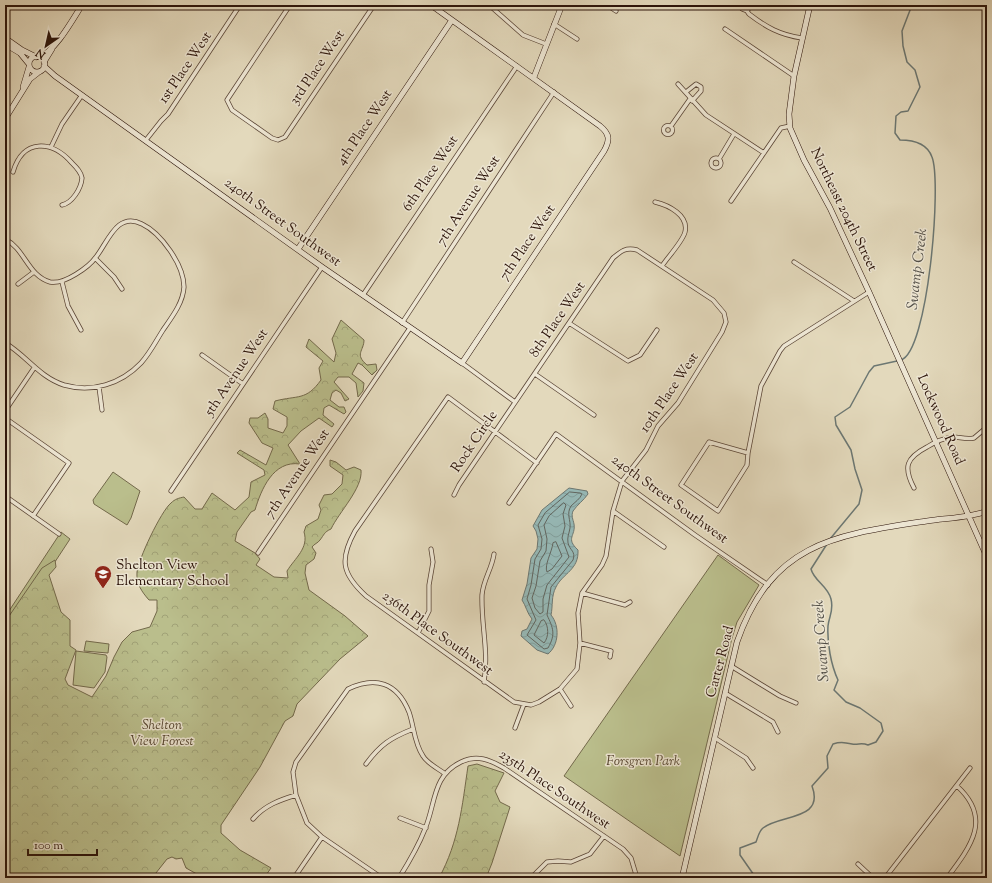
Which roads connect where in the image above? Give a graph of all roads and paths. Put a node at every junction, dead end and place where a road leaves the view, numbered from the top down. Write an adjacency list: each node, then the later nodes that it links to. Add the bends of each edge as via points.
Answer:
1 (82, 5): 22 (street)
2 (240, 5): 39 (street, 1st Place West, via 168,114)
3 (290, 5): 4 (street, 3rd Place West, via 228,96 228,104 232,110 278,140 286,137)
4 (374, 5)
5 (431, 5): 14 (street)
6 (489, 5): 21 (street, via 523,35)
7 (562, 5): 15 (street)
8 (607, 5): 12 (street)
9 (740, 5): 13 (street)
10 (751, 5): 13 (street)
11 (810, 5): 18 (street)
12 (616, 11)
13 (747, 11): 18 (street, via 771,30)
14 (452, 20): 25 (street); 48 (street, 4th Place West)
15 (554, 24): 19 (street); 21 (street)
16 (725, 30): 27 (street)
17 (5, 38): 23 (street)
18 (802, 38): 27 (street)
19 (577, 39)
20 (5, 44): 24 (street, 240th Street Southwest, via 20,53)
21 (546, 44): 28 (street)
22 (53, 46): 23 (street, via 45,54); 26 (street)
23 (37, 57): 24 (street, via 31,59); 26 (street)
24 (29, 66): 26 (street, 240th Street Southwest, via 32,71); 30 (street)
25 (517, 66): 28 (street); 58 (street, 6th Place West)
26 (42, 68): 30 (street, via 30,79); 33 (street, 240th Street Southwest)
27 (794, 76): 37 (street)
28 (534, 77): 31 (street)
29 (678, 84): 32 (street)
30 (22, 92): 35 (street)
31 (554, 92): 60 (street, 7th Avenue West); 67 (street, 7th Place West, via 600,126 608,135 608,144)
32 (686, 92): 34 (street); 34 (street, via 696,84 701,87 701,91)
33 (82, 95): 39 (street, 240th Street Southwest); 40 (street, via 62,124)
34 (691, 100): 36 (street); 38 (street, via 706,115)
35 (5, 120)
36 (671, 126)
37 (790, 126): 41 (street, via 781,128); 57 (street, Northeast 204th Street)
38 (734, 134): 41 (street); 42 (street)
39 (146, 140): 48 (street, 240th Street Southwest)
40 (51, 147): 43 (street, via 33,147 27,150 18,157); 46 (street, via 68,158 82,178 79,189 69,201)
41 (764, 153): 44 (street)
42 (719, 159)
43 (13, 172)
44 (731, 201)
45 (655, 202): 51 (street, via 666,204 681,215 685,224 685,232)
46 (62, 204)
47 (5, 239): 53 (street, via 16,247)
48 (298, 249): 52 (street, 240th Street Southwest)
49 (95, 258): 54 (street); 56 (street); 71 (street, via 115,228 125,221 136,221 150,229 168,248 178,262 184,287 177,311 142,361 125,376)
50 (794, 262): 59 (street)
51 (662, 266): 61 (street, 8th Place West, via 637,250 631,248 621,251); 82 (street, 10th Place West, via 713,300 724,313 726,322 678,402 658,426 646,450)
52 (322, 267): 58 (street, 240th Street Southwest); 70 (street, 5th Avenue West)
53 (34, 272): 54 (street, via 51,282); 55 (street)
54 (62, 282): 63 (street, via 68,306)
55 (18, 284)
56 (122, 289)
57 (869, 292): 59 (street); 79 (street, Lockwood Road)
58 (363, 295): 60 (street, 240th Street Southwest)
59 (854, 301): 80 (street, via 784,346 775,357 760,392)
60 (402, 323): 62 (street, 240th Street Southwest)
61 (569, 323): 64 (street, via 628,361 640,355); 69 (street, 8th Place West)
62 (410, 328): 67 (street, 240th Street Southwest); 95 (street, 7th Avenue West)
63 (81, 330)
64 (657, 330)
65 (5, 343): 68 (street)
66 (202, 355): 70 (street)
67 (462, 363): 72 (street, 240th Street Southwest)
68 (34, 368): 71 (street, via 63,385); 74 (street)
69 (535, 374): 72 (street, 8th Place West); 75 (street)
70 (243, 384): 84 (street, 5th Avenue West)
71 (99, 387): 73 (street)
72 (515, 402): 78 (street, Rock Circle)
73 (102, 410)
74 (5, 411)
75 (594, 415)
76 (5, 418): 91 (street, via 69,463)
77 (987, 427): 79 (street, via 974,438 953,437)
78 (494, 432): 81 (street); 85 (street, Rock Circle); 101 (street, 236th Place Southwest, via 448,397 355,532 345,553 346,570 356,587)
79 (937, 441): 83 (street, via 910,458 907,469); 90 (street, Lockwood Road)
80 (748, 453): 80 (street, via 748,465 718,511 681,485 709,442)
81 (538, 463): 82 (street, 240th Street Southwest, via 556,434); 87 (street)
82 (622, 481): 89 (street); 98 (street, 240th Street Southwest)
83 (914, 488)
84 (171, 491)
85 (454, 495)
86 (5, 496): 91 (street)
87 (509, 503)
88 (987, 510): 90 (street, Carter Road)
89 (613, 511): 93 (street); 99 (street, via 606,556 602,566)
90 (970, 515): 97 (street, Lockwood Road); 98 (street, Carter Road, via 888,527 818,544 786,565)
91 (33, 516): 92 (street)
92 (59, 534)
93 (664, 547)
94 (431, 549): 101 (street, via 433,562 429,585 429,611)
95 (258, 553)
96 (494, 554): 105 (street, via 482,596 487,663)
97 (987, 557)
98 (768, 585): 104 (street, Carter Road, via 742,627)
99 (582, 593): 100 (street, via 625,604); 102 (street, via 578,613)
100 (630, 602)
101 (418, 634): 105 (street, 236th Place Southwest)
102 (580, 643): 103 (street, via 611,651); 106 (street, via 577,669)
103 (610, 657)
104 (731, 666): 107 (street, Carter Road); 109 (street)
105 (484, 682): 108 (street, 236th Place Southwest, via 514,702)
106 (560, 689): 108 (street, via 539,702); 110 (street)
107 (725, 693): 113 (street, via 773,722); 114 (street, Carter Road)
108 (524, 704): 111 (street)
109 (796, 704)
110 (571, 706)
111 (515, 728)
112 (413, 729): 115 (street, via 392,737); 118 (street, via 422,756); 120 (street, via 409,712 394,690 384,683 371,681 348,689 339,698 296,762 293,772)
113 (778, 732)
114 (715, 738): 116 (street, via 746,758); 134 (street, Carter Road)
115 (366, 764)
116 (753, 768)
117 (970, 768): 119 (street)
118 (444, 773): 125 (street); 126 (street, 235th Place Southwest, via 464,760 490,760)
119 (957, 786): 121 (street, via 971,796); 136 (street)
120 (296, 795): 123 (street, via 272,804); 127 (street, via 307,823)
121 (979, 810)
122 (400, 818): 125 (street)
123 (253, 819)
124 (981, 819): 137 (street, via 977,839)
125 (426, 828): 132 (street, via 413,857)
126 (604, 836): 129 (street, 235th Place Southwest, via 631,858); 133 (street, via 590,854 572,862 547,862)
127 (322, 837): 130 (street); 131 (street)
128 (858, 864): 135 (street)
129 (638, 877)
130 (294, 878)
131 (382, 878)
132 (399, 878)
133 (531, 878)
134 (682, 878)
135 (873, 878)
136 (885, 878)
137 (947, 878)

